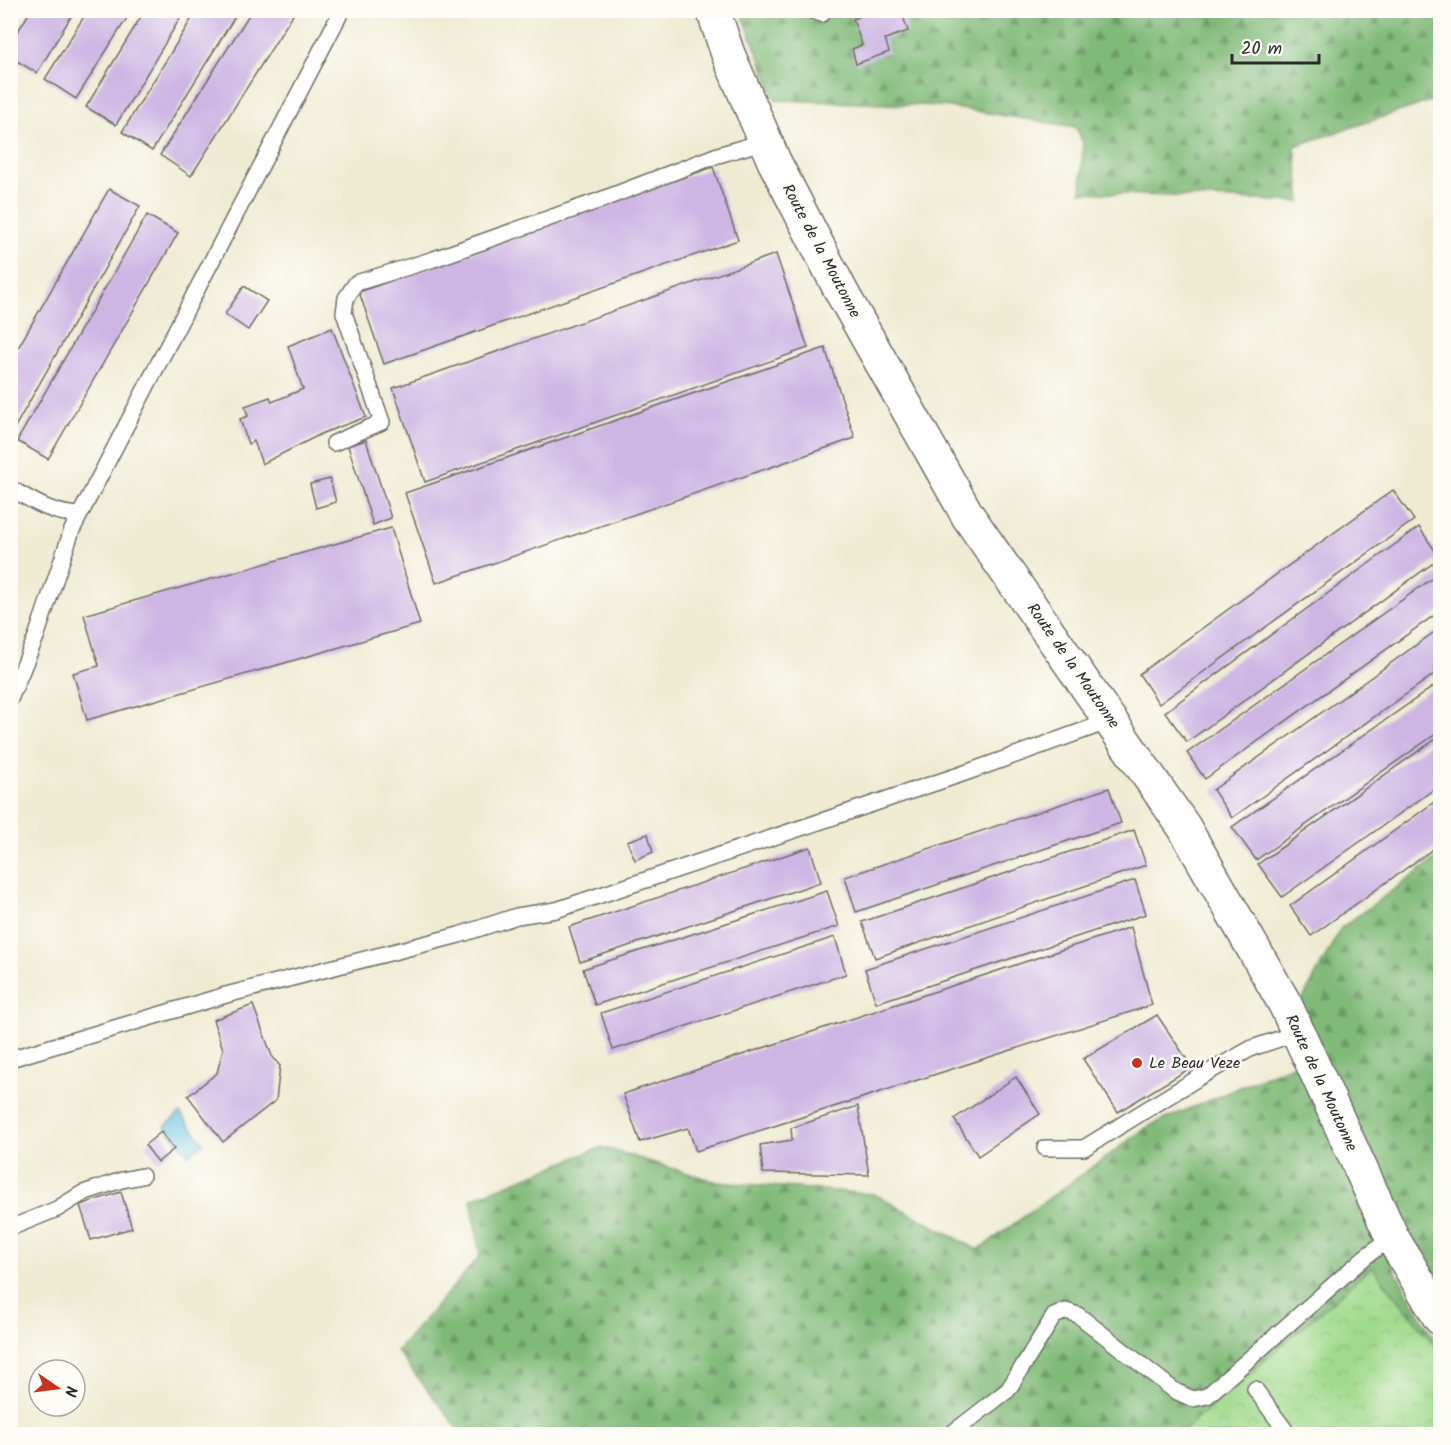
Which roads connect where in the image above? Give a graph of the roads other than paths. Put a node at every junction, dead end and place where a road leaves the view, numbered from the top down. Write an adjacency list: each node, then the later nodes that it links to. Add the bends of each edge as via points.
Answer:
1 (342, 10): 6 (lane)
2 (713, 10): 3 (main road, Route de la Moutonne)
3 (766, 141): 4 (lane, via 356,283 345,298 344,313 382,422); 8 (main road, Route de la Moutonne, via 841,291 968,516)
4 (334, 443)
5 (10, 488): 6 (lane, via 60,513)
6 (80, 515): 7 (lane)
7 (10, 699)
8 (1110, 721): 9 (main road, Route de la Moutonne, via 1184,827 1285,1004); 10 (lane, via 556,910 517,916 226,995)
9 (1297, 1033): 11 (lane, via 1252,1048 1084,1148); 14 (main road, Route de la Moutonne)
10 (10, 1059)
11 (1045, 1148)
12 (142, 1176): 13 (lane, via 83,1193 57,1209)
13 (10, 1228)
14 (1392, 1237): 15 (main road, Route de la Moutonne); 17 (lane, via 1207,1396 1193,1399 1175,1391 1078,1315 1066,1311 1054,1316 1008,1390)
15 (1440, 1318)
16 (1255, 1389): 18 (lane)
17 (951, 1434)
18 (1288, 1434)

